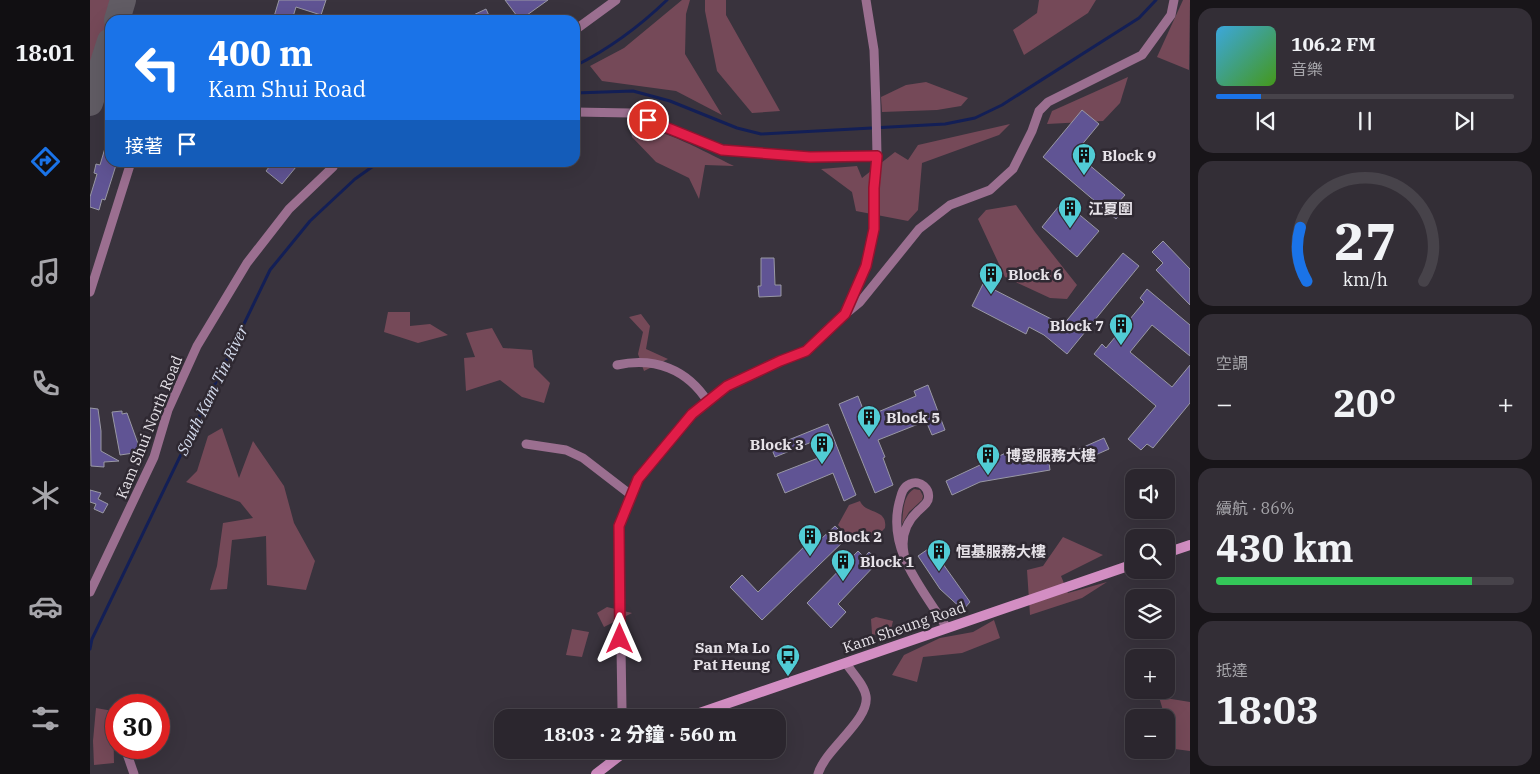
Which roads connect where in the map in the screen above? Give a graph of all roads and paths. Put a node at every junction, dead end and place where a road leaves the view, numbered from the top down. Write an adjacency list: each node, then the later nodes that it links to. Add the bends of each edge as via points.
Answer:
1 (616, 0): 4 (street)
2 (866, 0): 6 (street, via 874,50)
3 (1174, 0): 10 (street, via 1171,15 1142,55 1048,102 1039,111 1013,169 990,190 950,205 919,229 860,302)
4 (580, 26)
5 (580, 112): 6 (street, via 630,113 722,150 810,157)
6 (877, 156): 10 (street, via 874,229 866,266)
7 (129, 167): 9 (street)
8 (333, 167): 19 (street, Kam Shui North Road, via 289,209 248,263 198,346 168,410 154,457)
9 (90, 292)
10 (845, 314): 12 (street, via 806,351 727,386)
11 (617, 366): 12 (street, via 644,362 660,365 687,377)
12 (708, 402): 14 (street, via 692,414 638,479)
13 (526, 444): 14 (street, via 566,450 582,458)
14 (631, 495): 22 (street, via 619,526)
15 (1190, 545): 16 (main road)
16 (1175, 550)
17 (907, 564): 17 (street, via 898,538 896,517 903,490 907,485 919,483 928,491 929,497 904,533 903,551); 20 (street)
18 (1125, 567): 20 (main road, Kam Sheung Road)
19 (90, 592)
20 (947, 628): 21 (main road, Kam Sheung Road)
21 (846, 663): 23 (main road, Kam Sheung Road); 28 (street, via 864,690 865,707 825,758)
22 (622, 709)
23 (711, 709)
24 (129, 759): 26 (street)
25 (615, 759): 27 (main road)
26 (134, 774)
27 (596, 774)
28 (818, 774)

